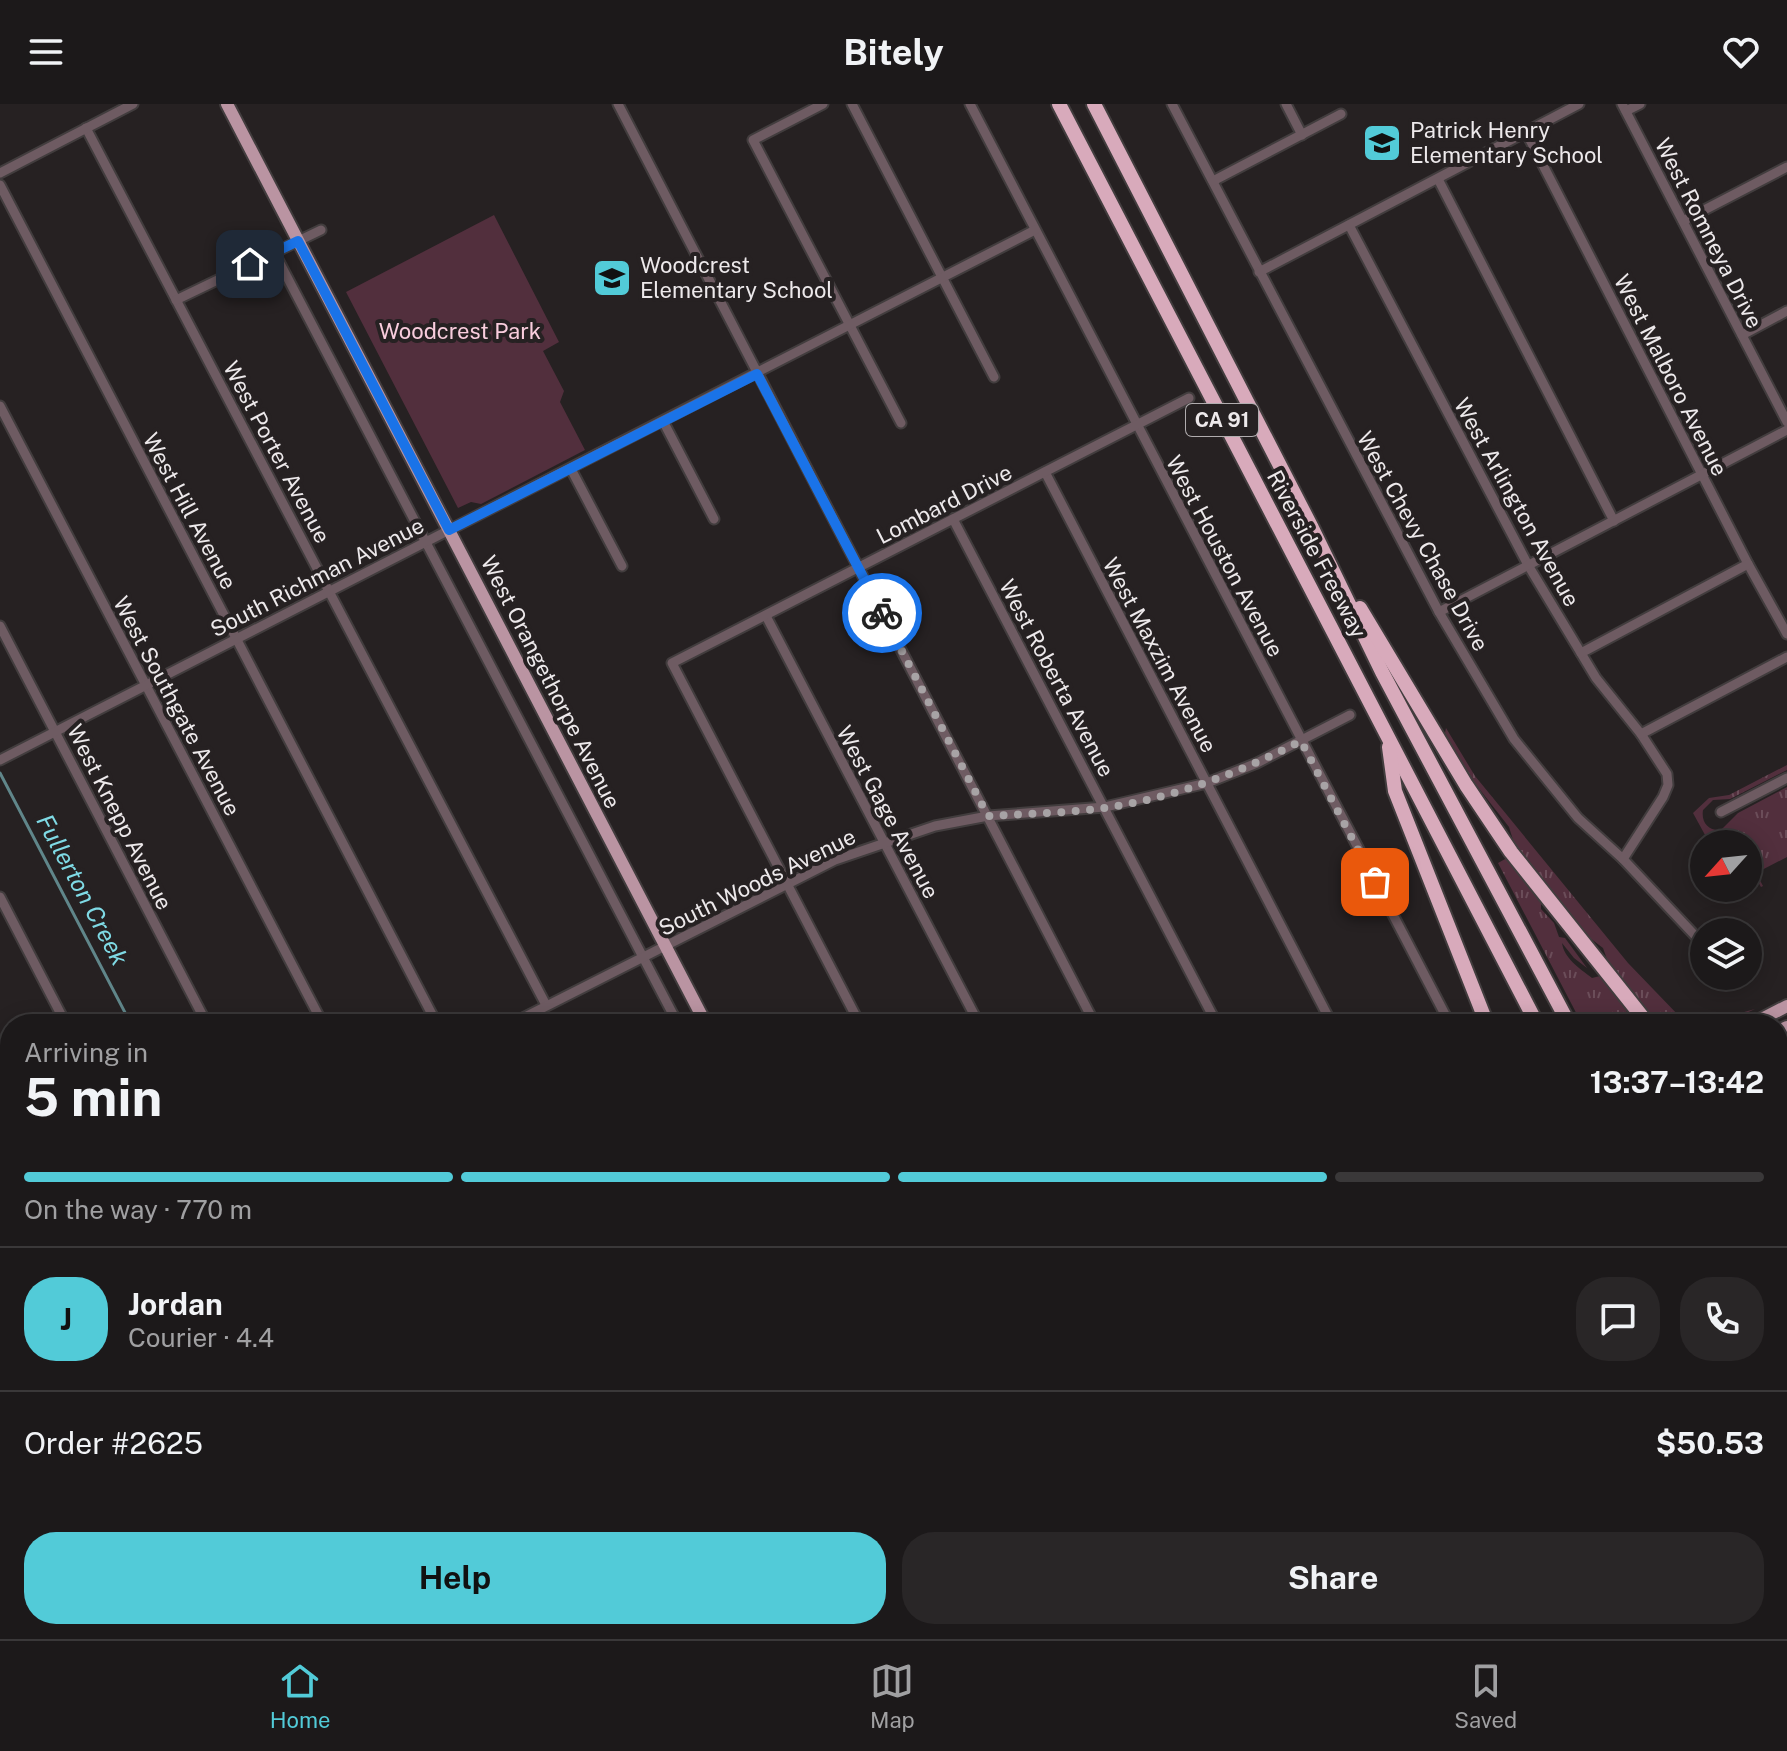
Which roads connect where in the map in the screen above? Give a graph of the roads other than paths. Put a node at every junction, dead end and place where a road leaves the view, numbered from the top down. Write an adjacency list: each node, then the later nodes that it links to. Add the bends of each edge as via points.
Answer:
1 (133, 104): 15 (street)
2 (227, 104): 27 (main road, West Orangethorpe Avenue)
3 (618, 104): 35 (street)
4 (823, 104): 33 (street, via 753,140)
5 (852, 104): 30 (street)
6 (970, 104): 26 (street, West Houston Avenue)
7 (1059, 104): 69 (highway, Riverside Freeway / CA 91)
8 (1094, 104): 50 (highway, Riverside Freeway / CA 91)
9 (1172, 104): 21 (street, West Chevy Chase Drive)
10 (1286, 104): 17 (street)
11 (1579, 104): 16 (street)
12 (1640, 104): 13 (street)
13 (1624, 108): 23 (street, West Romneya Drive)
14 (1341, 114): 17 (street)
15 (86, 128): 19 (street); 31 (street, West Porter Avenue)
16 (1526, 132): 20 (street); 46 (street, West Malboro Avenue)
17 (1302, 135): 21 (street)
18 (1787, 167): 23 (street)
19 (1, 171)
20 (1438, 179): 24 (street); 49 (street)
21 (1213, 181): 29 (street, West Chevy Chase Drive)
22 (0, 185): 62 (street, West Hill Avenue)
23 (1683, 221): 34 (street, West Romneya Drive)
24 (1349, 225): 29 (street); 54 (street, West Arlington Avenue)
25 (321, 230): 27 (street)
26 (1035, 230): 30 (street, South Richman Avenue); 42 (street, West Houston Avenue)
27 (298, 241): 28 (street); 51 (main road, West Orangethorpe Avenue)
28 (274, 252): 31 (street); 52 (street)
29 (1259, 272): 58 (street, West Chevy Chase Drive)
30 (942, 278): 33 (street, South Richman Avenue); 36 (street)
31 (176, 300): 57 (street, West Porter Avenue)
32 (1787, 311): 34 (street)
33 (850, 325): 35 (street, South Richman Avenue); 41 (street)
34 (1742, 335): 40 (street, West Romneya Drive)
35 (757, 374): 39 (street, South Richman Avenue); 56 (street)
36 (994, 377)
37 (1189, 398): 42 (street, Lombard Drive)
38 (0, 406): 65 (street, West Southgate Avenue)
39 (663, 421): 44 (street, South Richman Avenue); 47 (street)
40 (1787, 422)
41 (901, 423)
42 (1137, 425): 45 (street, Lombard Drive); 70 (street, West Houston Avenue)
43 (1787, 430): 46 (street)
44 (571, 469): 51 (street, South Richman Avenue); 55 (street)
45 (1045, 472): 48 (street, Lombard Drive); 73 (street, West Maxzim Avenue)
46 (1702, 474): 49 (street); 53 (street, West Malboro Avenue)
47 (714, 519)
48 (953, 519): 56 (street, Lombard Drive); 74 (street, West Roberta Avenue)
49 (1614, 521): 54 (street)
50 (1312, 528): 100 (highway, Riverside Freeway / CA 91, via 1382,672); 101 (highway, via 1511,852)
51 (449, 530): 52 (street, South Richman Avenue); 82 (main road, West Orangethorpe Avenue)
52 (426, 542): 57 (street, South Richman Avenue); 83 (street)
53 (1748, 564): 61 (street, West Malboro Avenue); 63 (street)
54 (1528, 565): 58 (street); 63 (street, West Arlington Avenue)
55 (622, 566)
56 (858, 568): 59 (street, Lombard Drive); 76 (street)
57 (331, 593): 62 (street, South Richman Avenue); 84 (street, West Porter Avenue)
58 (1439, 612): 78 (street, West Chevy Chase Drive, via 1514,739 1578,818)
59 (766, 616): 77 (street, West Gage Avenue); 79 (street, Lombard Drive, via 672,663)
60 (0, 626): 67 (street, West Knepp Avenue)
61 (1787, 634)
62 (236, 639): 65 (street, South Richman Avenue); 88 (street, West Hill Avenue)
63 (1581, 653): 68 (street, West Arlington Avenue)
64 (1787, 657): 68 (street)
65 (146, 685): 67 (street, South Richman Avenue); 87 (street, West Southgate Avenue)
66 (1350, 715): 70 (street, South Woods Avenue)
67 (56, 732): 71 (street, South Richman Avenue); 86 (street, West Knepp Avenue)
68 (1641, 734): 78 (street, West Arlington Avenue, via 1667,774 1668,785)
69 (1387, 735): 98 (highway, via 1395,791); 99 (highway, Riverside Freeway / CA 91)
70 (1301, 741): 73 (street, South Woods Avenue); 97 (street, West Houston Avenue)
71 (3, 759)
72 (1787, 778): 75 (street)
73 (1207, 783): 74 (street, South Woods Avenue); 96 (street, West Maxzim Avenue)
74 (1105, 807): 76 (street, South Woods Avenue); 95 (street, West Roberta Avenue)
75 (1721, 812)
76 (988, 816): 77 (street, South Woods Avenue); 94 (street)
77 (884, 843): 79 (street, South Woods Avenue); 93 (street, West Gage Avenue)
78 (1623, 859): 81 (street, West Chevy Chase Drive)
79 (787, 884): 82 (street, South Woods Avenue); 92 (street)
80 (0, 897): 85 (street)
81 (1690, 930)
82 (666, 946): 83 (street, South Woods Avenue); 91 (main road, West Orangethorpe Avenue)
83 (643, 957): 84 (street, South Woods Avenue); 90 (street)
84 (546, 1005): 89 (street, South Woods Avenue)
85 (61, 1014)
86 (202, 1014)
87 (318, 1014)
88 (432, 1014)
89 (529, 1014)
90 (673, 1014)
91 (701, 1014)
92 (855, 1014)
93 (974, 1014)
94 (1090, 1014)
95 (1212, 1014)
96 (1327, 1014)
97 (1445, 1014)
98 (1483, 1014)
99 (1532, 1014)
100 (1564, 1014)
101 (1640, 1014)

